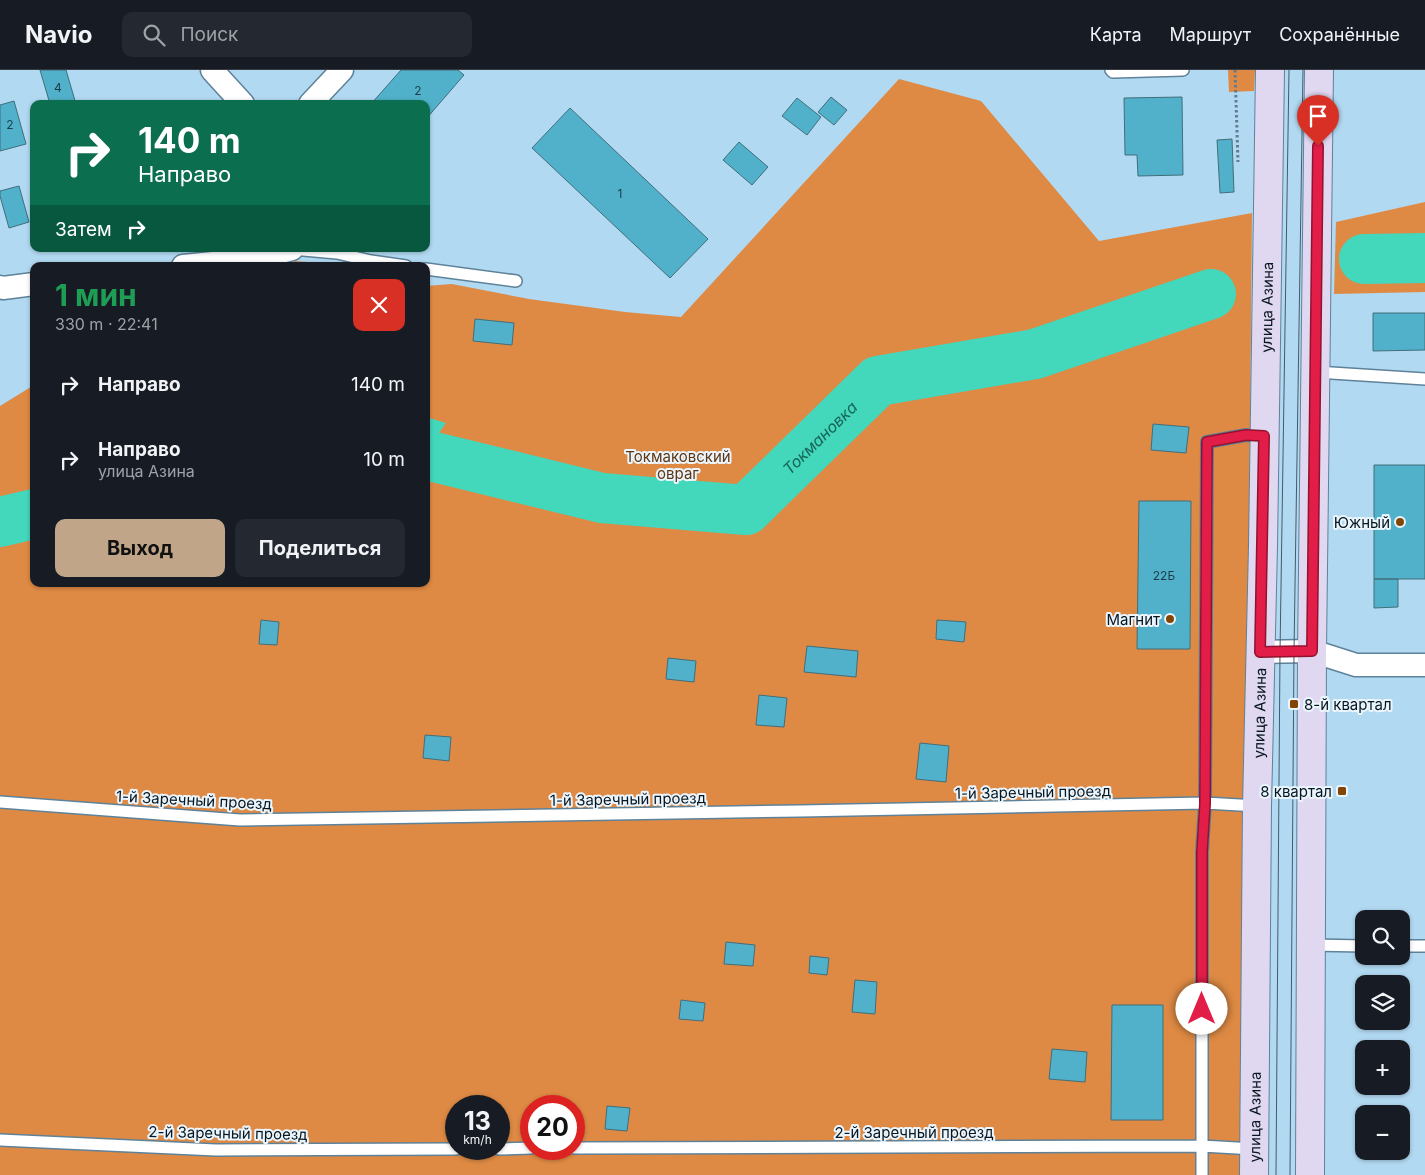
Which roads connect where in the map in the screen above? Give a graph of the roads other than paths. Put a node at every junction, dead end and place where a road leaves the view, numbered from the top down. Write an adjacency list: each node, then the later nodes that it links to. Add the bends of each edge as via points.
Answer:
1 (212, 70): 7 (street)
2 (342, 70): 8 (street)
3 (1111, 70): 4 (lane)
4 (1183, 70)
5 (1270, 70): 19 (main road, улица Азина)
6 (1319, 70): 17 (main road)
7 (239, 100)
8 (314, 100)
9 (281, 252): 11 (street)
10 (325, 252): 12 (lane)
11 (224, 262)
12 (378, 262)
13 (430, 270): 14 (lane)
14 (516, 281)
15 (30, 285): 16 (street)
16 (0, 287)
17 (1316, 372): 18 (lane); 20 (main road)
18 (1425, 379)
19 (1264, 436): 21 (main road, улица Азина); 24 (lane, via 1246,435 1207,442)
20 (1312, 651): 21 (street); 22 (street, via 1356,665); 26 (main road)
21 (1260, 652): 25 (main road, улица Азина)
22 (1425, 665)
23 (0, 802): 24 (lane, 1-й Заречный проезд, via 240,820)
24 (1205, 804): 25 (lane, 1-й Заречный проезд); 31 (lane, via 1202,852)
25 (1257, 806): 34 (main road, улица Азина)
26 (1311, 945): 27 (lane); 36 (main road)
27 (1355, 946)
28 (1410, 946): 29 (lane)
29 (1425, 946)
30 (0, 1140): 33 (lane, 2-й Заречный проезд, via 216,1150)
31 (1202, 1146): 32 (lane, 2-й Заречный проезд); 34 (lane, 2-й Заречный проезд); 35 (lane)
32 (585, 1148)
33 (445, 1149)
34 (1254, 1162)
35 (1202, 1175)
36 (1310, 1175)

